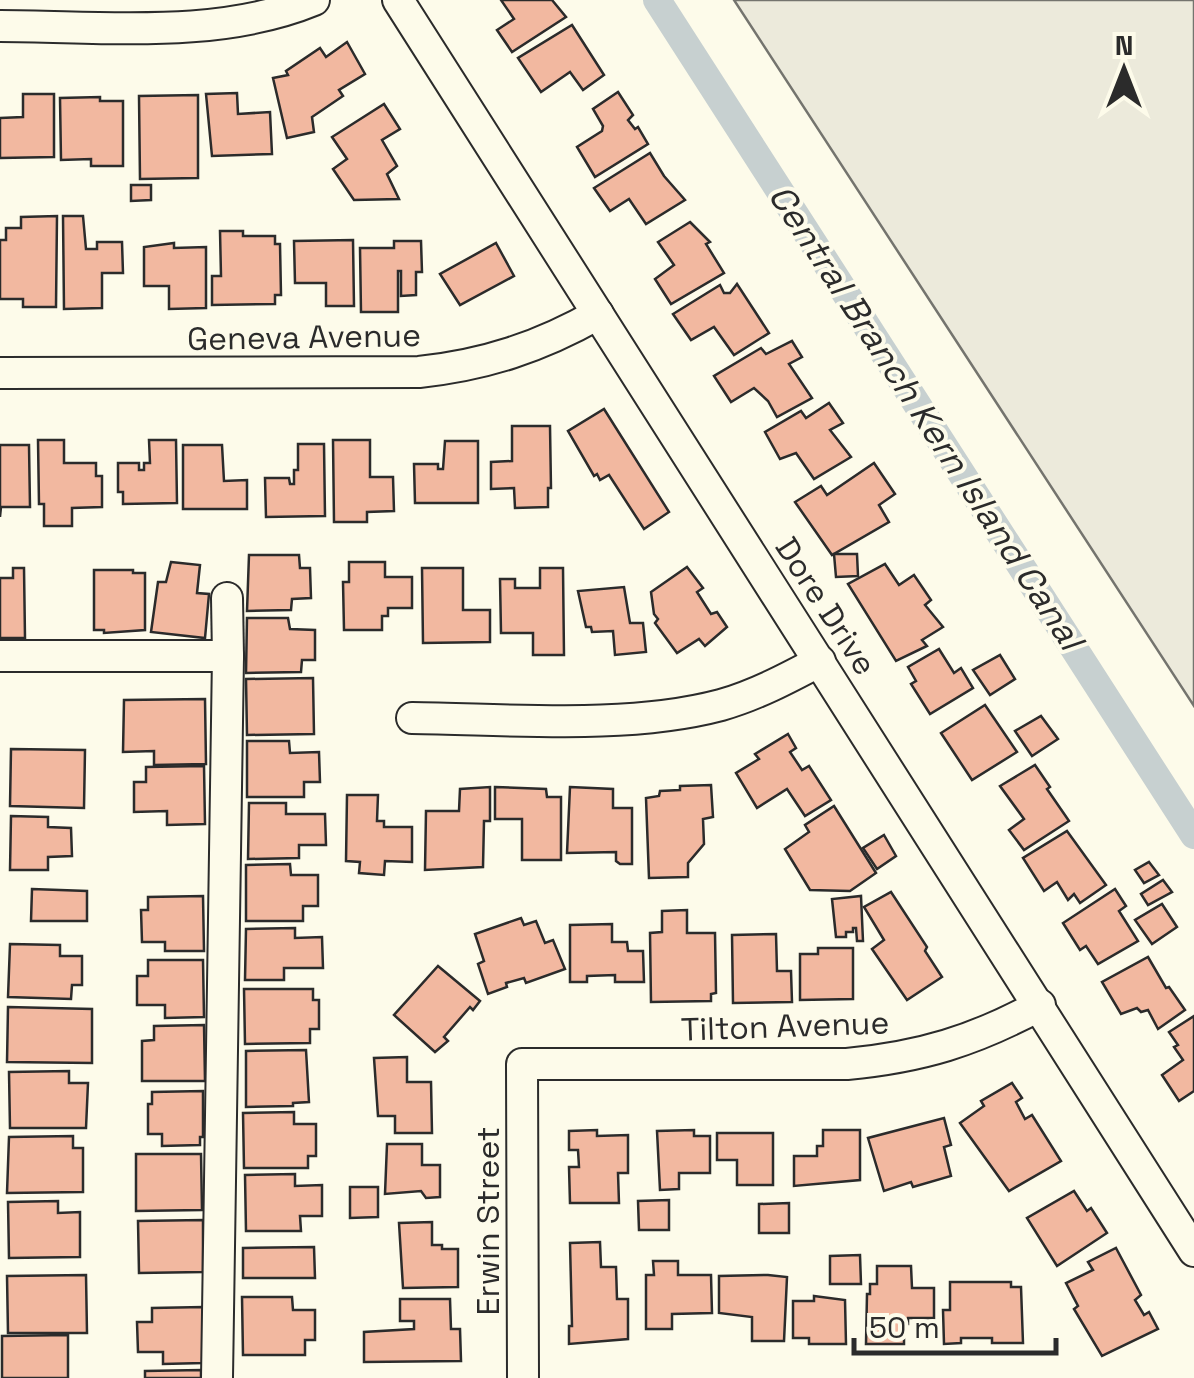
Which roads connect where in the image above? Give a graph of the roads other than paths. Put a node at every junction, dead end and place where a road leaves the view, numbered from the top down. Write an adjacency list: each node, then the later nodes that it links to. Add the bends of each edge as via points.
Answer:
1 (314, 0): 3 (street, via 249,20 198,26)
2 (398, 0): 4 (street, Dore Drive)
3 (0, 26)
4 (598, 314): 5 (street, Geneva Avenue, via 514,354 419,372); 9 (street, Dore Drive)
5 (0, 373)
6 (227, 598): 8 (street)
7 (0, 656): 8 (street)
8 (228, 656): 14 (street)
9 (820, 661): 10 (street, via 771,687 672,715); 11 (street, Dore Drive)
10 (412, 718)
11 (1040, 1005): 12 (street, Tilton Avenue, via 949,1048 898,1059); 13 (street, Dore Drive)
12 (522, 1064): 15 (street, Erwin Street)
13 (1194, 1251)
14 (216, 1378)
15 (523, 1378)

